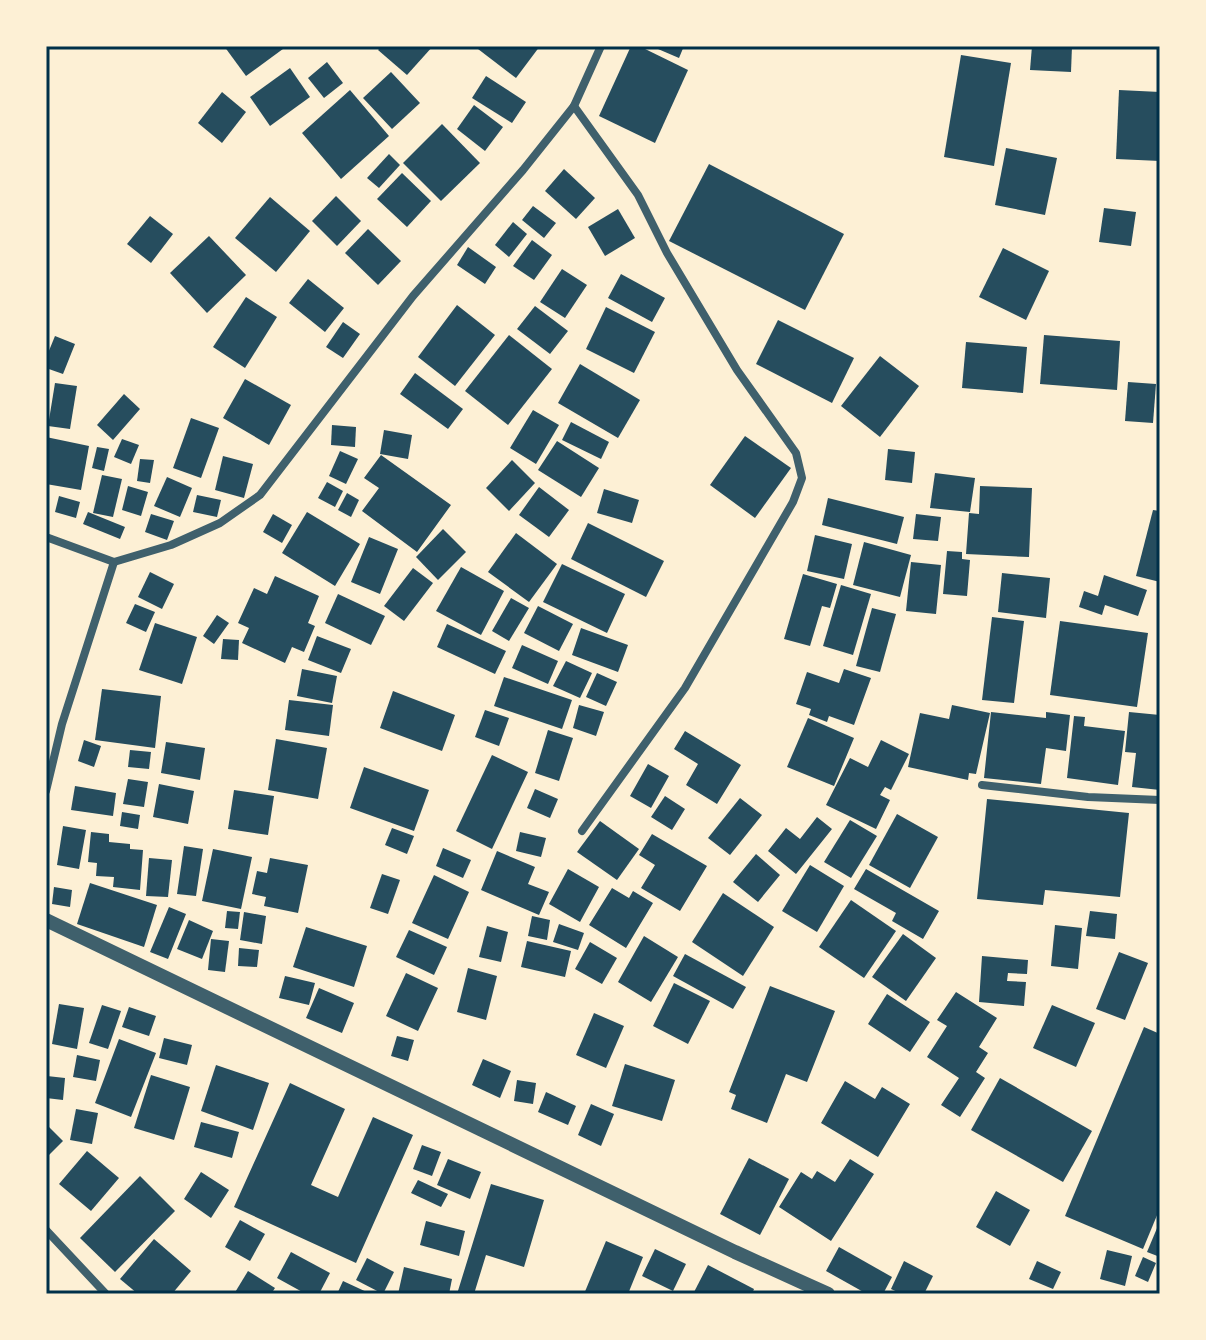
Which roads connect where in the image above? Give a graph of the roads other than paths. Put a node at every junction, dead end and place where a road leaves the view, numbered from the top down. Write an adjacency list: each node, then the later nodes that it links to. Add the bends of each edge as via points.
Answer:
1 (601, 46): 2 (street)
2 (574, 106): 4 (street, via 413,296 260,495 220,523); 8 (street, via 638,195 737,370 796,453 802,478 685,688)
3 (46, 537): 4 (street)
4 (114, 562): 6 (street)
5 (982, 785): 7 (street)
6 (46, 791)
7 (1160, 800)
8 (582, 831)
9 (46, 920): 12 (street)
10 (46, 1230): 11 (street)
11 (106, 1294)
12 (828, 1294)

